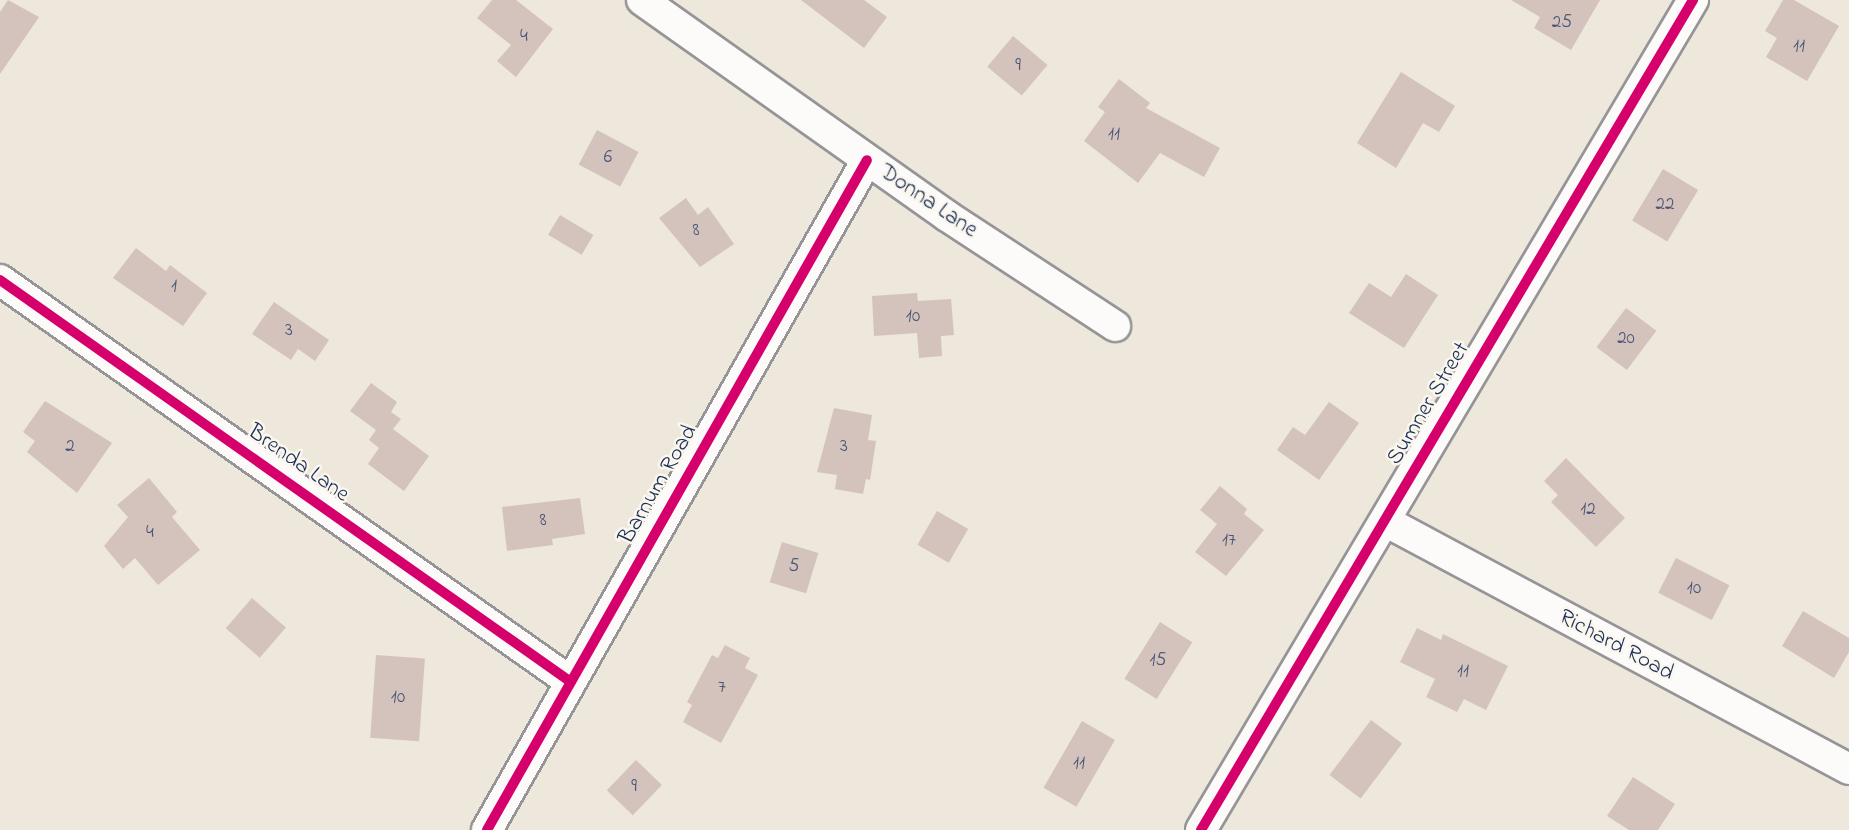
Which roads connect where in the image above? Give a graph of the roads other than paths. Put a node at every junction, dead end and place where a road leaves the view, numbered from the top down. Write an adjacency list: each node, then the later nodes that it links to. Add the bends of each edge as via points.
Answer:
1 (642, 0): 3 (street, Donna Lane)
2 (1693, 0): 6 (street, Sumner Street)
3 (867, 160): 5 (street, Donna Lane); 7 (street, Barnum Road)
4 (0, 280): 7 (street, Brenda Lane)
5 (1115, 326)
6 (1385, 521): 8 (street, Richard Road); 10 (street, Sumner Street)
7 (571, 682): 9 (street, Barnum Road)
8 (1849, 769)
9 (487, 830)
10 (1201, 830)

